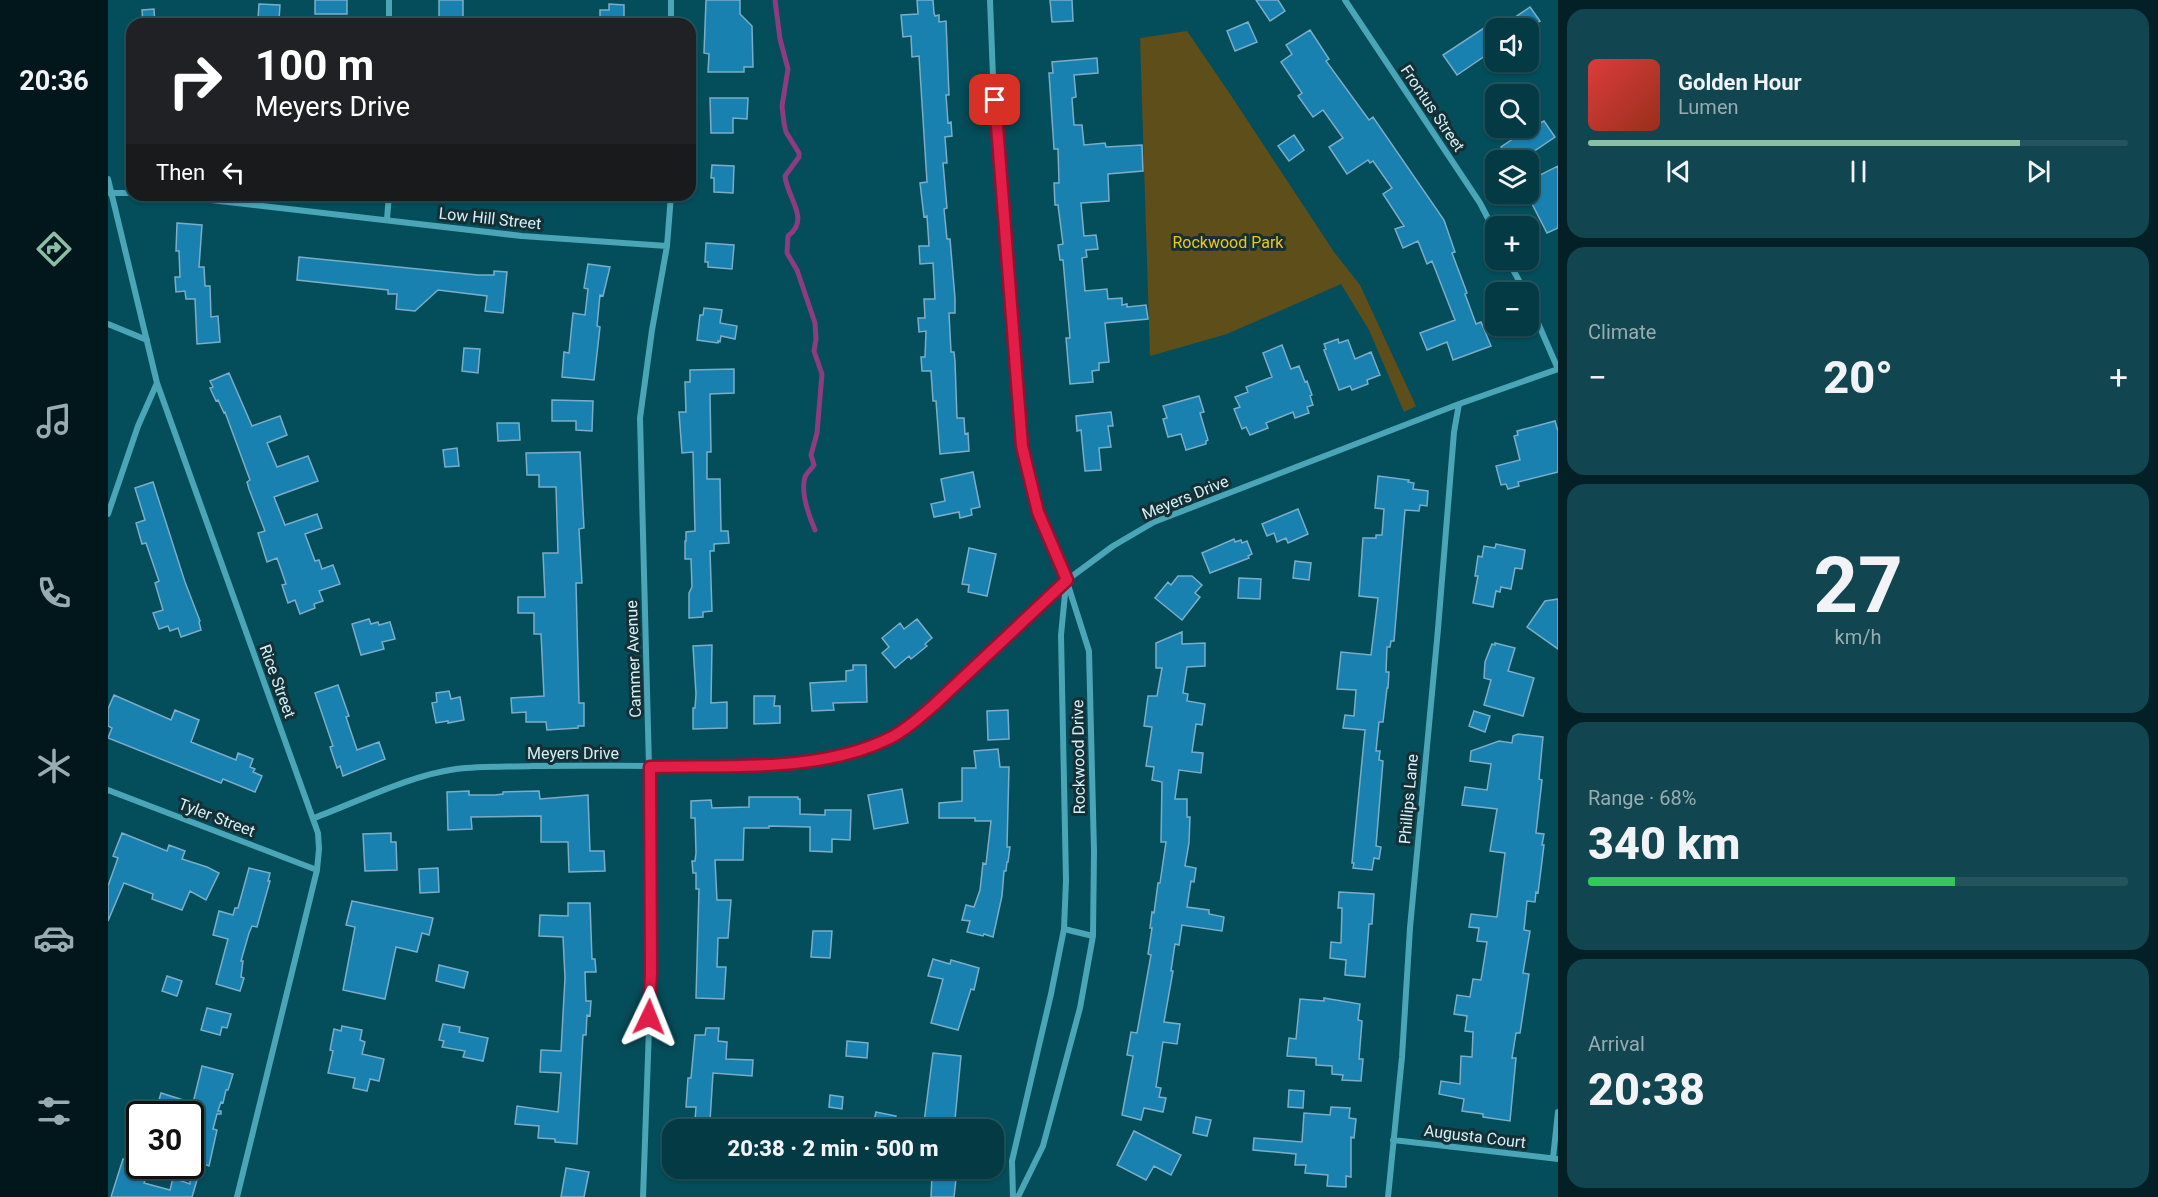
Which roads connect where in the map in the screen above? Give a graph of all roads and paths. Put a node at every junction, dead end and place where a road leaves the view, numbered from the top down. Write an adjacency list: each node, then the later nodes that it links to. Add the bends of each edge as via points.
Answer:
1 (389, 0): 5 (street)
2 (671, 0): 6 (street)
3 (990, 0): 23 (street, Rockwood Drive, via 1022,446 1038,512)
4 (1345, 0): 13 (street, Frontus Street)
5 (389, 18)
6 (671, 18)
7 (108, 179): 8 (street, Rice Street)
8 (111, 193): 9 (street); 18 (street, Rice Street)
9 (126, 193)
10 (222, 201): 14 (street, Low Hill Street)
11 (388, 201): 14 (street)
12 (671, 201): 15 (street, Cammer Avenue)
13 (1487, 216)
14 (387, 219): 15 (street, Low Hill Street, via 522,236)
15 (668, 246): 24 (street, Cammer Avenue, via 640,418)
16 (108, 324): 18 (street)
17 (1539, 325): 19 (street)
18 (147, 340): 20 (street, Rice Street)
19 (1558, 369): 21 (street, Meyers Drive)
20 (157, 383): 22 (street); 26 (street, Rice Street)
21 (1459, 404): 23 (street, Meyers Drive, via 1154,522); 31 (street, Phillips Lane)
22 (108, 514)
23 (1067, 580): 24 (street, Meyers Drive, via 934,705 891,738 839,757 804,764); 28 (street, Rockwood Drive, via 1061,635); 29 (street, Rockwood Drive, via 1089,651)
24 (650, 767): 26 (street, Meyers Drive, via 457,769 432,774); 34 (street, Cammer Avenue, via 651,972)
25 (108, 790): 27 (street, Tyler Street)
26 (314, 818): 27 (street, Rice Street, via 319,849)
27 (317, 870): 33 (street, Rice Street)
28 (1064, 929): 29 (street); 35 (street, Rockwood Drive, via 1012,1161)
29 (1093, 936): 36 (street, Rockwood Drive, via 1080,1008 1043,1146)
30 (1558, 1112): 32 (street, Augusta Court)
31 (1393, 1140): 32 (street, Augusta Court); 37 (street, Phillips Lane)
32 (1556, 1159)
33 (237, 1197)
34 (643, 1197)
35 (1013, 1197)
36 (1018, 1197)
37 (1388, 1197)

